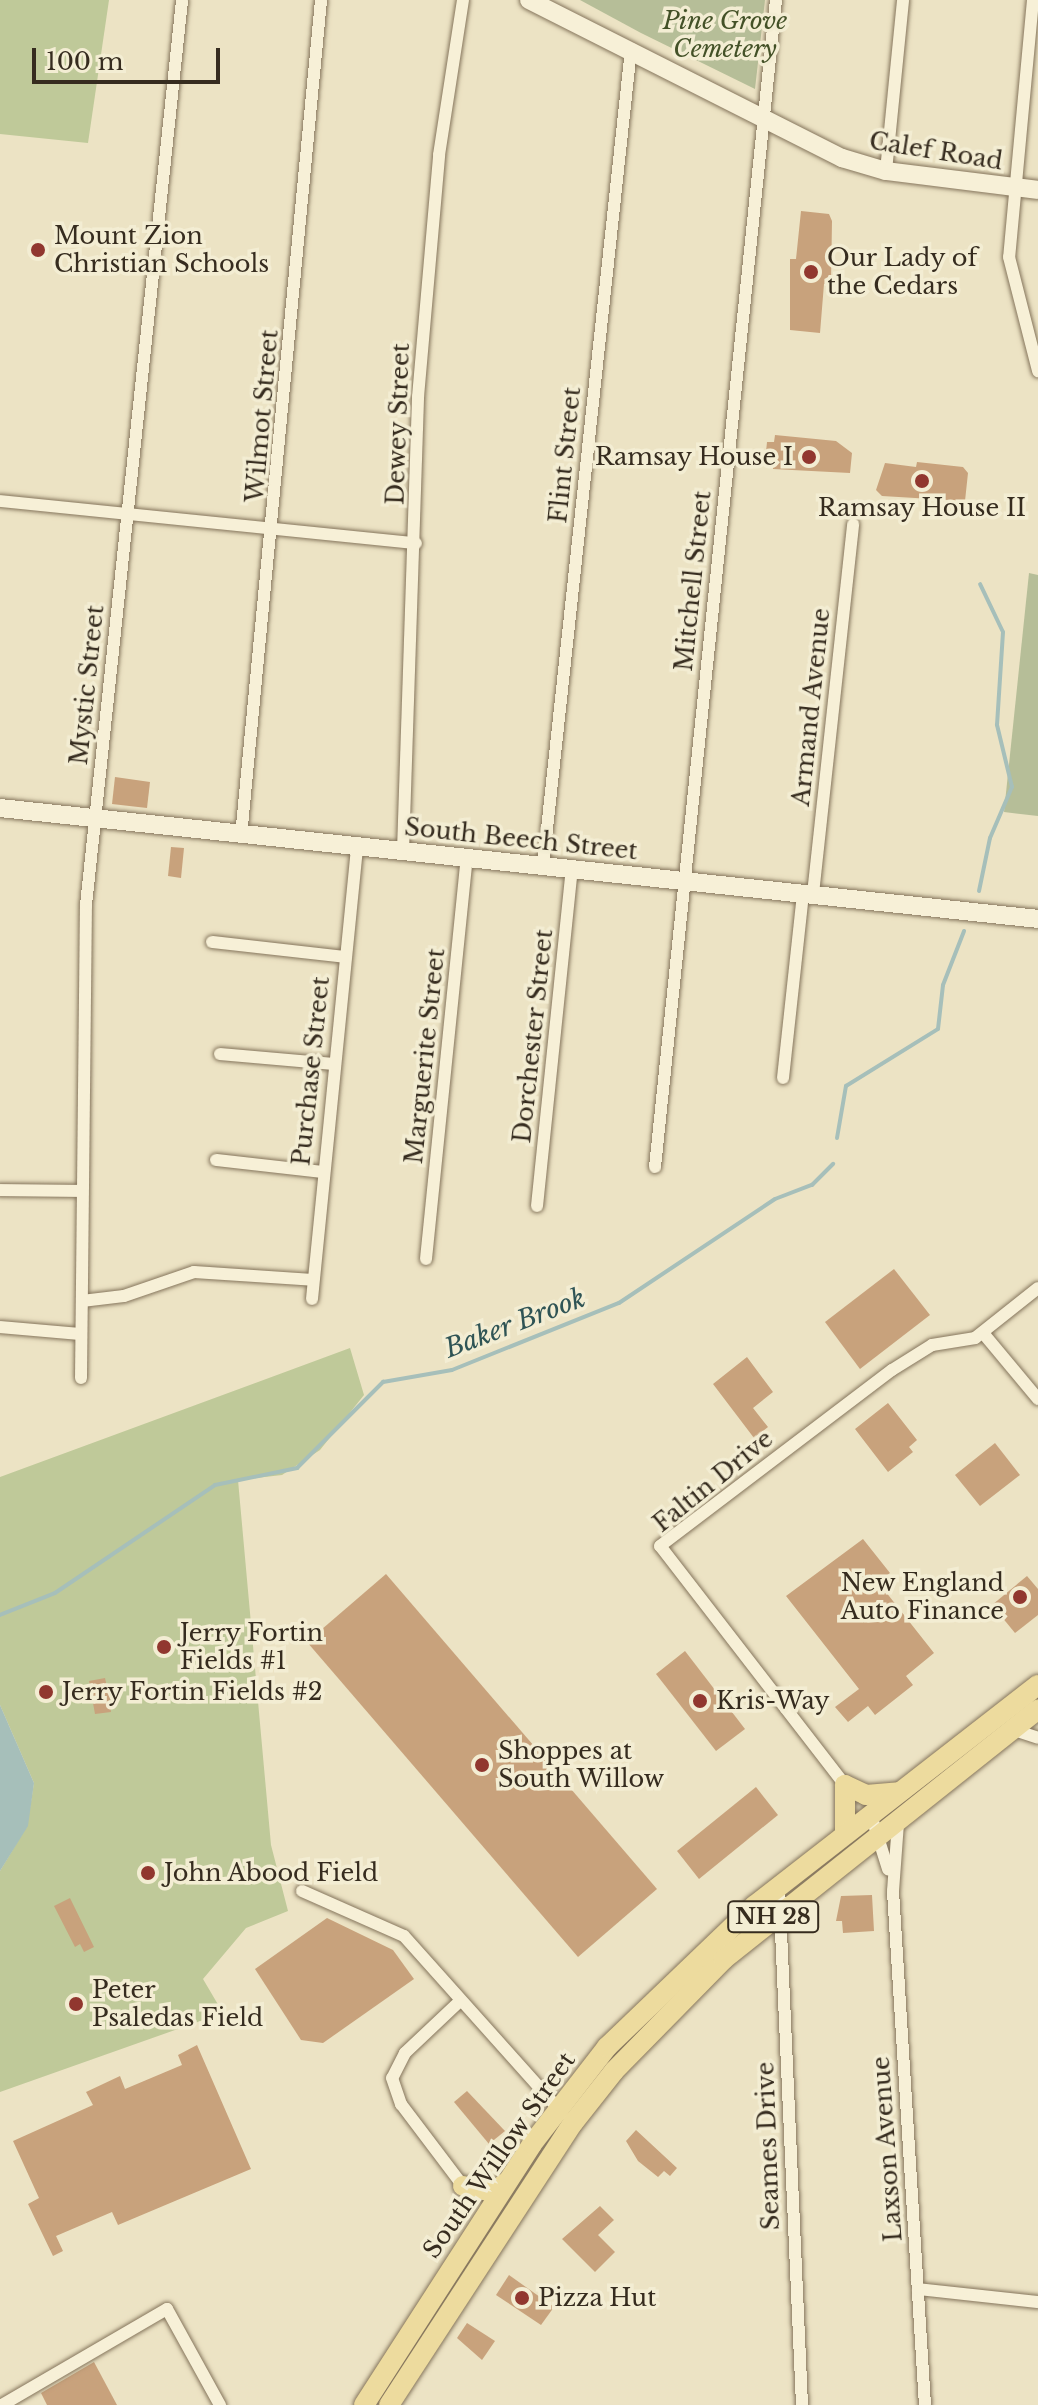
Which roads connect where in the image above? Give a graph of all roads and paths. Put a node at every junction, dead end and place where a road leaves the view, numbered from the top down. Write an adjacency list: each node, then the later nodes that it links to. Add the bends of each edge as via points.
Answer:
1 (182, 0): 15 (street, Mystic Street)
2 (321, 0): 17 (street, Wilmot Street)
3 (463, 0): 18 (street, Dewey Street, via 439,155 418,397)
4 (529, 0): 8 (street, Calef Road)
5 (776, 0): 9 (street, Mitchell Street)
6 (903, 0): 10 (street)
7 (1033, 0): 11 (street)
8 (631, 49): 9 (street, Calef Road); 25 (street, Flint Street)
9 (764, 119): 10 (street, Calef Road, via 842,158); 27 (street, Mitchell Street)
10 (886, 171): 11 (street, Calef Road)
11 (1014, 187): 12 (street, Calef Road); 13 (street, via 1010,271)
12 (1038, 190)
13 (1038, 371)
14 (0, 501): 15 (street)
15 (127, 515): 17 (street); 20 (street, Mystic Street)
16 (853, 524): 28 (street, Armand Avenue)
17 (275, 528): 18 (street); 21 (street, Wilmot Street)
18 (416, 543): 23 (street, Dewey Street)
19 (0, 808): 20 (street, South Beech Street)
20 (96, 819): 21 (street, South Beech Street); 39 (street, Mystic Street, via 83,992)
21 (241, 836): 22 (street, South Beech Street)
22 (357, 847): 23 (street, South Beech Street); 31 (street, Purchase Street)
23 (403, 851): 24 (street, South Beech Street)
24 (467, 858): 25 (street, South Beech Street); 41 (street, Marguerite Street)
25 (543, 866): 26 (street, South Beech Street)
26 (572, 870): 27 (street, South Beech Street); 40 (street, Dorchester Street)
27 (685, 880): 28 (street, South Beech Street); 36 (street, Mitchell Street)
28 (808, 894): 29 (street, South Beech Street); 34 (street, Armand Avenue)
29 (1038, 919)
30 (212, 942): 31 (street)
31 (345, 957): 33 (street, Purchase Street)
32 (220, 1054): 33 (street)
33 (334, 1064): 37 (street, Purchase Street)
34 (783, 1078)
35 (216, 1160): 37 (street)
36 (655, 1167)
37 (323, 1172): 42 (street, Purchase Street)
38 (0, 1190): 39 (street)
39 (80, 1191): 45 (street, Mystic Street)
40 (537, 1206)
41 (426, 1259)
42 (313, 1280): 44 (street, Purchase Street); 45 (street, via 194,1272 124,1296)
43 (1038, 1288): 47 (street, Faltin Drive)
44 (312, 1299)
45 (82, 1301): 48 (street, Mystic Street)
46 (0, 1327): 48 (street)
47 (983, 1333): 50 (street); 55 (street, Faltin Drive, via 920,1350 660,1546)
48 (80, 1334): 49 (street, Mystic Street)
49 (81, 1378)
50 (1038, 1399)
51 (1038, 1685): 56 (main road, South Willow Street / NH 28)
52 (1038, 1709): 53 (main road, South Willow Street / NH 28)
53 (1011, 1729): 54 (street); 57 (main road, South Willow Street / NH 28)
54 (1038, 1738)
55 (845, 1785): 56 (main road, via 866,1795); 59 (main road)
56 (899, 1792): 58 (main road, South Willow Street / NH 28)
57 (900, 1816): 58 (main road, South Willow Street / NH 28); 62 (street, Laxson Avenue, via 893,1838)
58 (874, 1825): 59 (main road, South Willow Street / NH 28); 62 (street, Laxson Avenue); 63 (main road, South Willow Street / NH 28)
59 (845, 1834): 60 (main road, South Willow Street / NH 28)
60 (779, 1886): 63 (street, Seames Drive); 65 (main road, South Willow Street / NH 28, via 677,1977)
61 (302, 1891): 64 (street, via 394,1928)
62 (893, 1891): 70 (street, Laxson Avenue)
63 (780, 1911): 66 (main road, South Willow Street / NH 28, via 692,1989); 76 (street, Seames Drive)
64 (460, 2001): 65 (street); 68 (street, via 405,2053 392,2078 401,2104)
65 (557, 2108): 66 (street); 67 (main road, South Willow Street / NH 28)
66 (573, 2123): 75 (main road, South Willow Street / NH 28)
67 (510, 2177): 68 (main road, via 494,2192); 69 (main road, South Willow Street / NH 28)
68 (463, 2186): 69 (main road)
69 (485, 2215): 74 (main road, South Willow Street / NH 28)
70 (918, 2289): 71 (street); 77 (street, Laxson Avenue)
71 (1038, 2302)
72 (2, 2405): 73 (street, via 167,2309)
73 (220, 2405)
74 (364, 2405)
75 (389, 2405)
76 (802, 2405)
77 (925, 2405)

